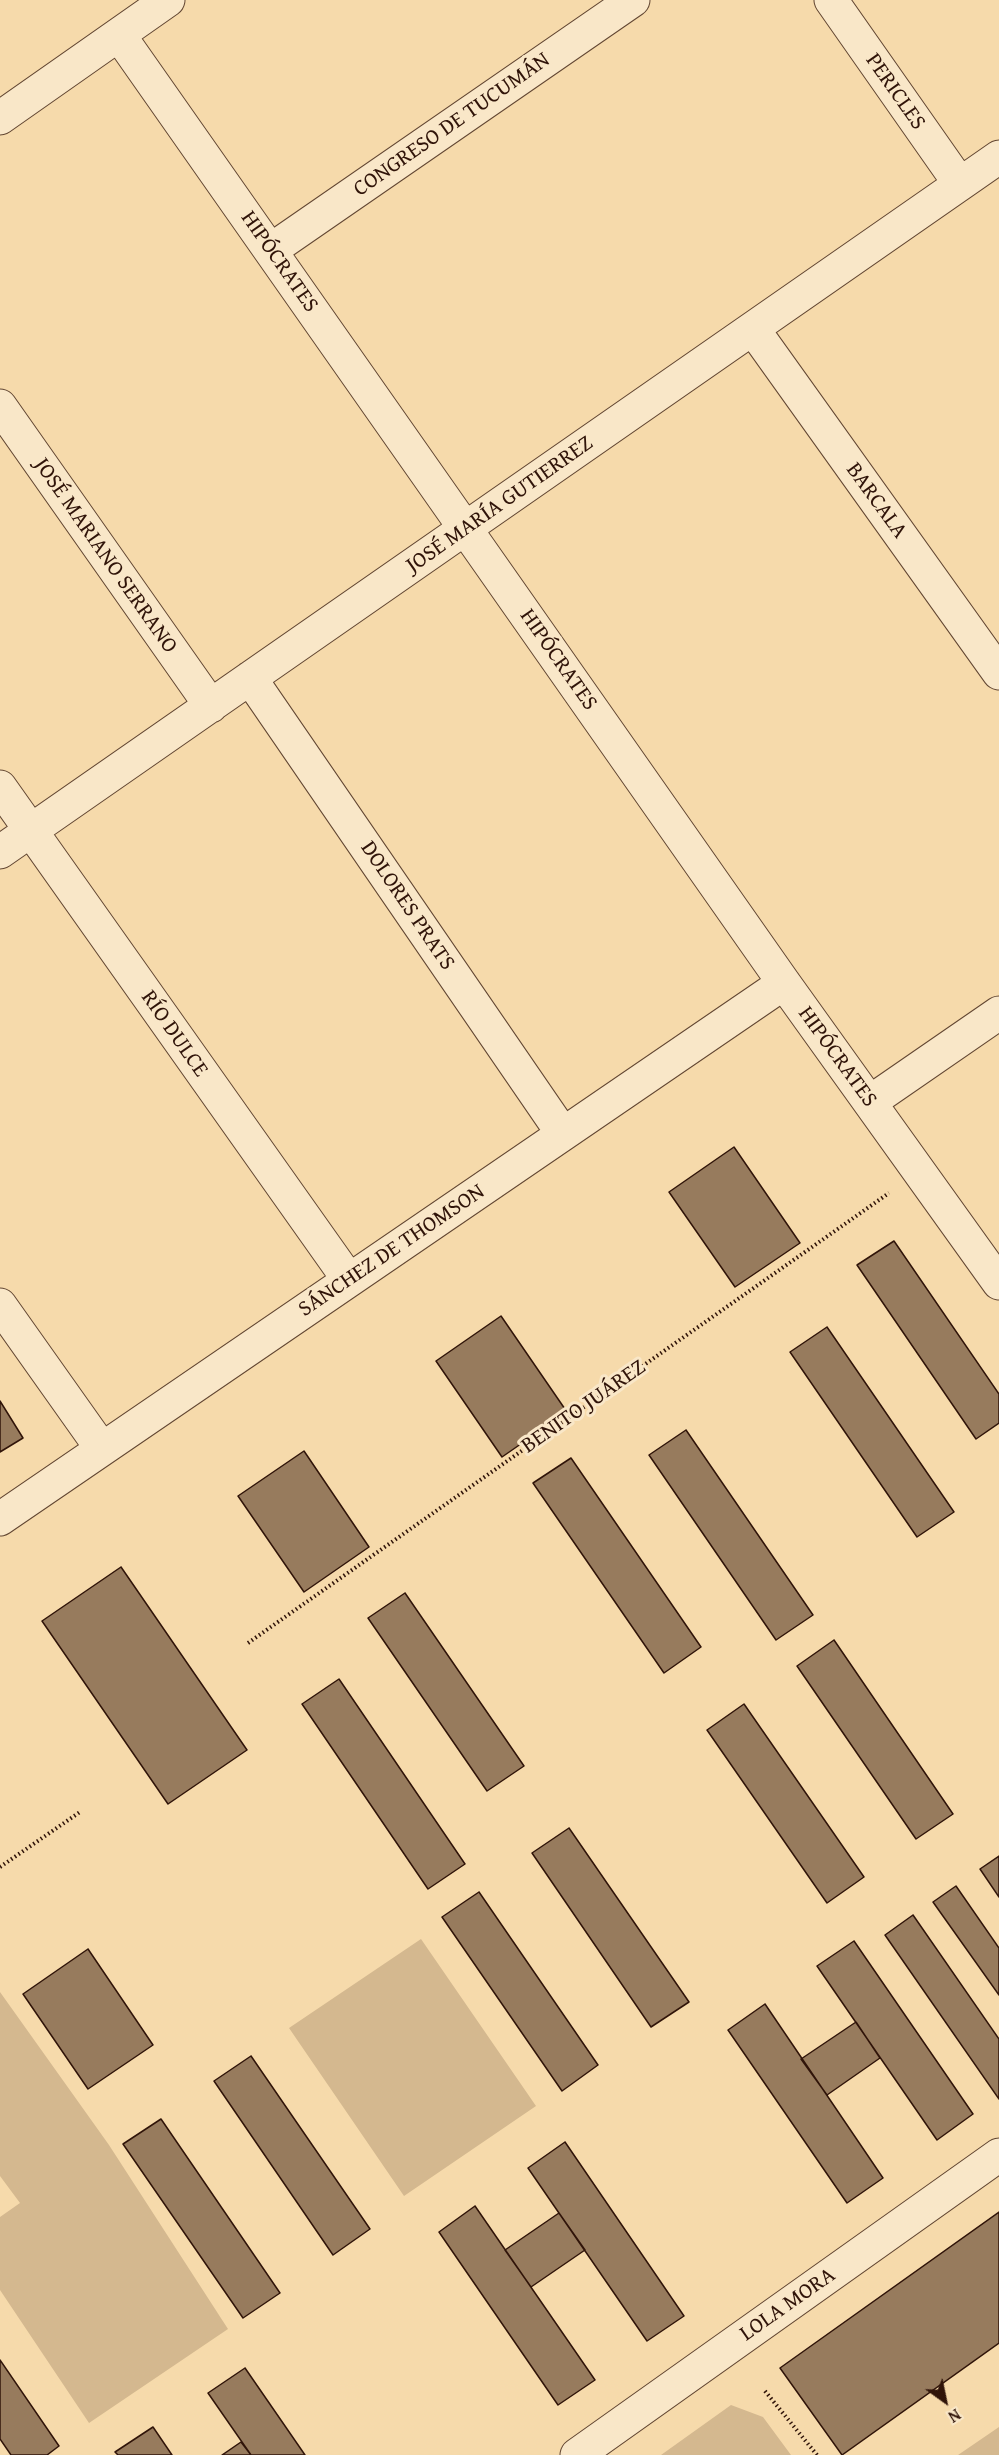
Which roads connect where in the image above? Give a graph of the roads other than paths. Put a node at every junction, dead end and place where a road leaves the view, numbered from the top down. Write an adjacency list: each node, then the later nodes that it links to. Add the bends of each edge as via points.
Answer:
1 (168, 0): 4 (street)
2 (633, 0): 8 (street, CONGRESO DE TUCUMÁN)
3 (831, 0): 7 (street, PERICLES)
4 (119, 34): 5 (street); 8 (street, HIPÓCRATES)
5 (0, 118)
6 (999, 157): 7 (street, JOSÉ MARÍA GUTIERREZ)
7 (960, 184): 9 (street, JOSÉ MARÍA GUTIERREZ)
8 (271, 250): 11 (street, HIPÓCRATES)
9 (753, 329): 11 (street, JOSÉ MARÍA GUTIERREZ); 12 (street, BARCALA)
10 (0, 406): 14 (street, JOSÉ MARIANO SERRANO)
11 (466, 528): 13 (street, JOSÉ MARÍA GUTIERREZ); 18 (street, HIPÓCRATES)
12 (999, 673)
13 (250, 678): 14 (street, JOSÉ MARÍA GUTIERREZ); 21 (street, DOLORES PRATS)
14 (211, 706): 16 (street, JOSÉ MARÍA GUTIERREZ)
15 (0, 787): 16 (street, RÍO DULCE)
16 (31, 830): 17 (street, JOSÉ MARÍA GUTIERREZ); 22 (street, RÍO DULCE)
17 (0, 852)
18 (784, 983): 20 (street, HIPÓCRATES); 21 (street, SÁNCHEZ DE THOMSON)
19 (999, 1012): 20 (street)
20 (870, 1102): 23 (street, HIPÓCRATES)
21 (563, 1134): 22 (street, SÁNCHEZ DE THOMSON)
22 (349, 1280): 25 (street, SÁNCHEZ DE THOMSON)
23 (999, 1283)
24 (0, 1305): 25 (street)
25 (102, 1449): 26 (street, SÁNCHEZ DE THOMSON)
26 (0, 1519)
27 (999, 2155): 28 (street, LOLA MORA)
28 (577, 2455)

